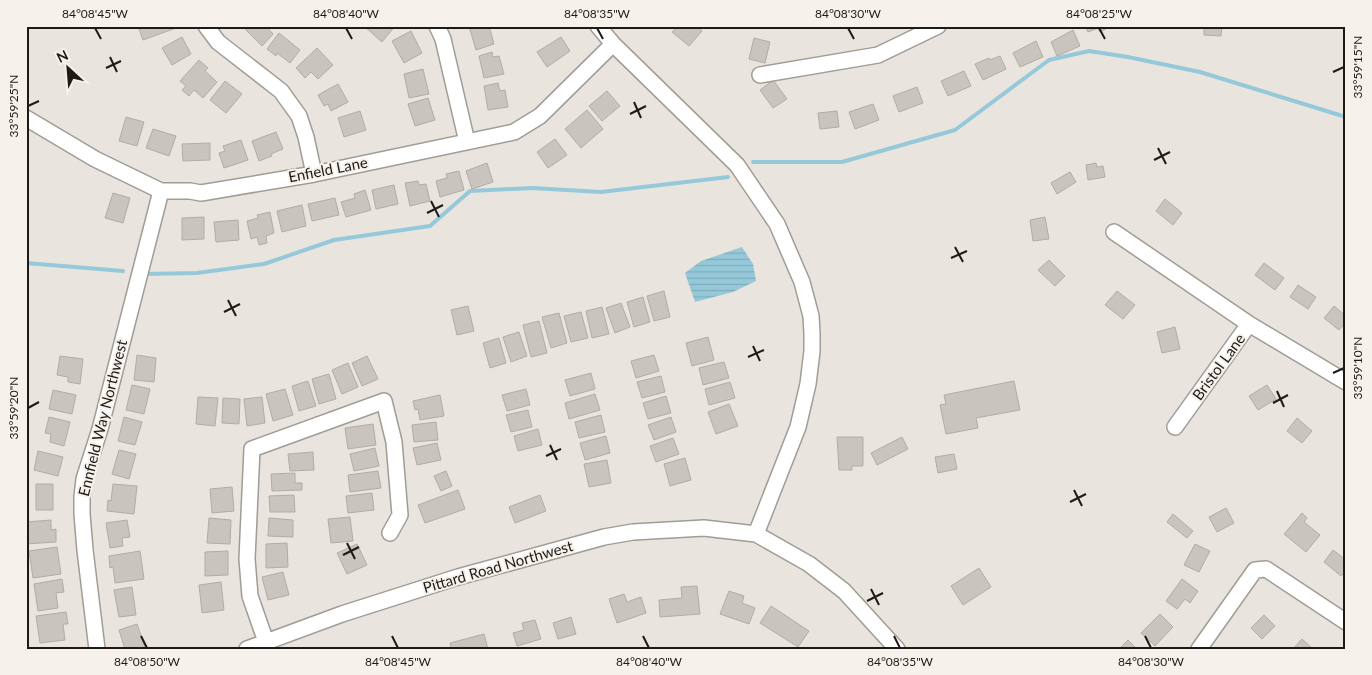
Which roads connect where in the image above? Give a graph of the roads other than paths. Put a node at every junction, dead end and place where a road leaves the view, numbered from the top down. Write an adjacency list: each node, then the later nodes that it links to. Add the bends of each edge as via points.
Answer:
1 (206, 26): 9 (street, via 218,42 281,90 299,116)
2 (437, 26): 8 (street, via 443,39)
3 (598, 26): 5 (street)
4 (938, 26): 6 (street, via 878,55)
5 (613, 44): 8 (street, Enfield Lane, via 540,116 514,132); 16 (street, via 738,165 777,224 802,282 812,332 808,384 798,427)
6 (760, 75)
7 (26, 118): 10 (street, Enfield Lane, via 94,158)
8 (467, 142): 9 (street, Enfield Lane)
9 (314, 174): 10 (street, Enfield Lane, via 201,193)
10 (161, 191): 19 (street, Ennfield Way Northwest, via 100,429 84,479 85,550)
11 (1114, 232): 12 (street)
12 (1250, 324): 13 (street, Bristol Lane); 14 (street, Bristol Lane)
13 (1346, 382)
14 (1176, 427)
15 (390, 533): 18 (street, via 400,515 394,442 384,402 252,449 247,559 250,596)
16 (756, 534): 18 (street, Pittard Road Northwest, via 704,528 604,537 458,577); 21 (street, via 808,564 844,590)
17 (1346, 622): 22 (street, via 1266,569 1255,570)
18 (266, 642): 20 (street, Pittard Road Northwest)
19 (97, 649)
20 (248, 649)
21 (897, 649)
22 (1199, 649)

